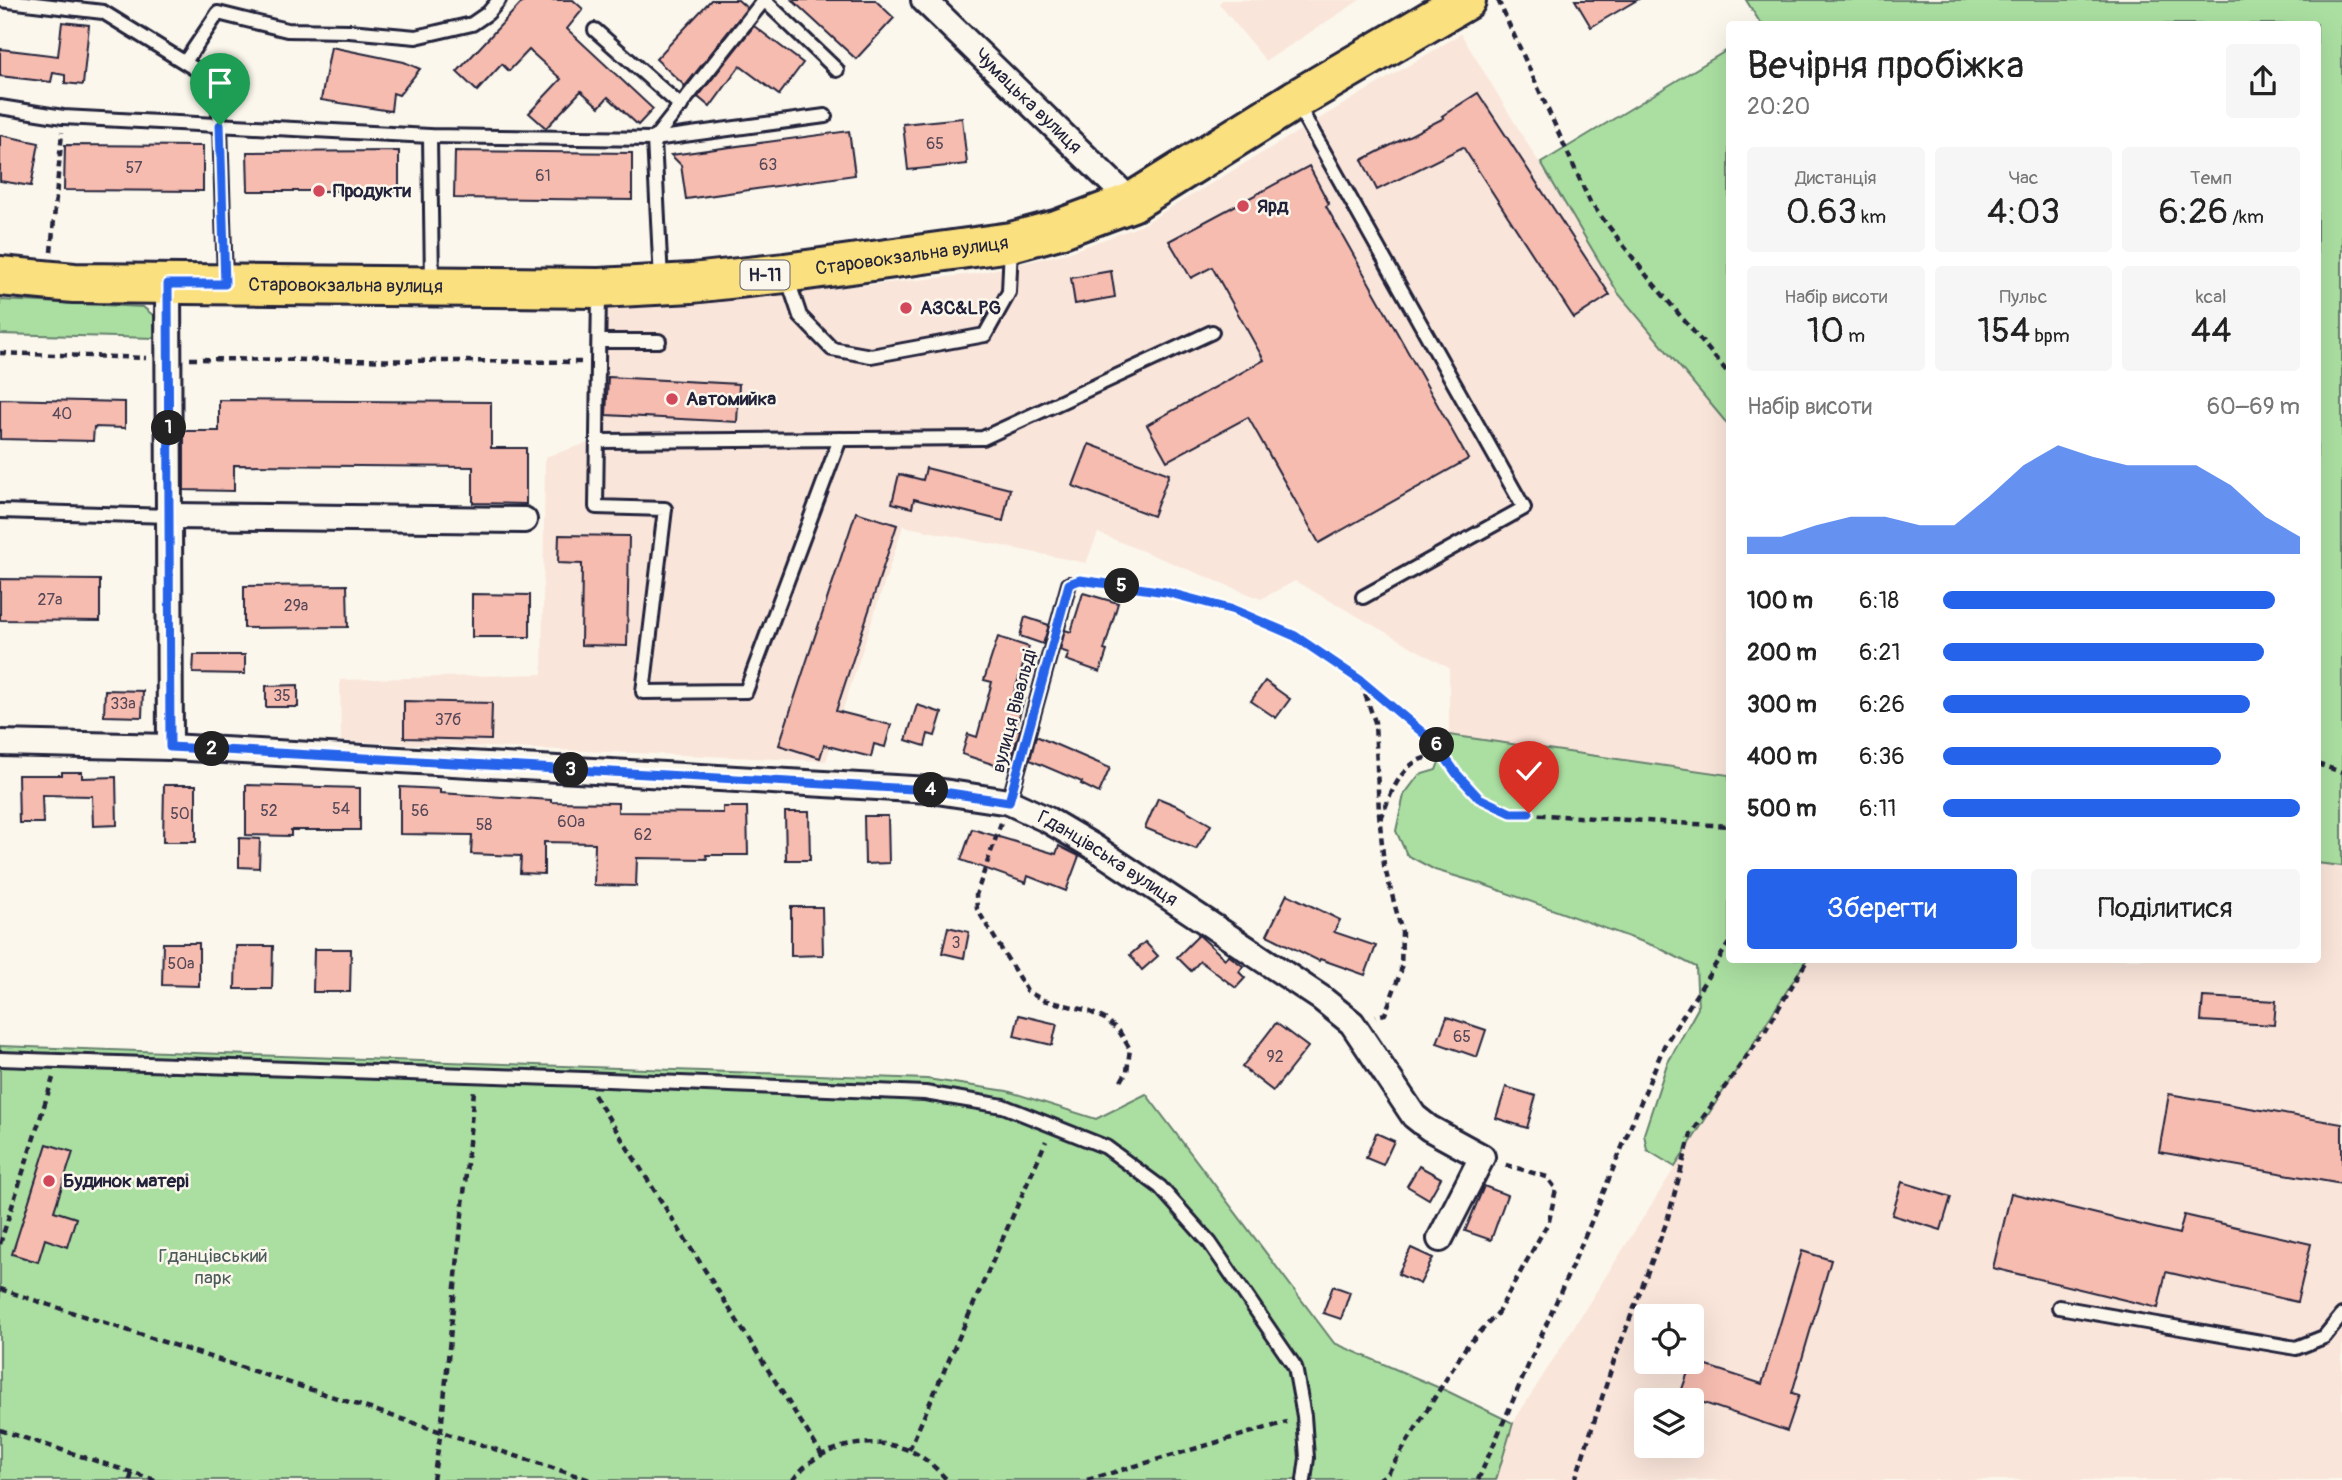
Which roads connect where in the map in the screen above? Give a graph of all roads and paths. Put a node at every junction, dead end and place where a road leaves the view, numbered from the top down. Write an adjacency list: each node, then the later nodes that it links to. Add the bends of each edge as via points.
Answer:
1 (0, 0): 8 (lane, via 103,12)
2 (499, 0): 8 (lane, via 472,24 416,37 287,30 218,13)
3 (764, 0): 9 (lane); 11 (lane)
4 (923, 0): 18 (street, Чумацька вулиця)
5 (1466, 0): 10 (main road, Старовокзальна вулиця / Н-11)
6 (1498, 0): 34 (path, via 1590,202)
7 (594, 30): 11 (lane)
8 (185, 62): 15 (lane, via 210,78)
9 (837, 70)
10 (1295, 100): 18 (main road, Старовокзальна вулиця / Н-11); 41 (lane, via 1524,508)
11 (681, 106): 17 (lane)
12 (0, 107): 14 (lane)
13 (825, 116): 17 (lane)
14 (63, 117): 15 (lane); 22 (path)
15 (220, 125): 16 (lane); 24 (lane)
16 (430, 136): 17 (lane); 26 (lane)
17 (654, 139): 25 (lane)
18 (1132, 202): 19 (main road, Старовокзальна вулиця / Н-11)
19 (1011, 242): 20 (main road, Старовокзальна вулиця / Н-11); 20 (lane, via 1009,292 985,335 871,356 832,349 800,316)
20 (785, 273): 25 (main road, Старовокзальна вулиця / Н-11)
21 (0, 276): 22 (main road, Старовокзальна вулиця / Н-11)
22 (49, 281): 23 (main road, Старовокзальна вулиця / Н-11)
23 (168, 284): 24 (main road, Старовокзальна вулиця / Н-11); 32 (street)
24 (225, 284): 26 (main road, Старовокзальна вулиця / Н-11)
25 (661, 285): 27 (main road, Старовокзальна вулиця / Н-11)
26 (432, 286): 27 (main road, Старовокзальна вулиця / Н-11)
27 (599, 288): 29 (lane)
28 (1212, 332): 35 (lane, via 984,438)
29 (599, 341): 30 (lane); 33 (lane)
30 (659, 341)
31 (0, 353): 32 (path)
32 (169, 359): 33 (path); 38 (street)
33 (598, 362): 36 (lane)
34 (1726, 370)
35 (840, 439): 36 (lane); 36 (lane, via 746,691 643,692 665,509 596,508)
36 (597, 441)
37 (0, 511): 38 (lane)
38 (170, 516): 39 (street); 44 (street)
39 (524, 520)
40 (1069, 584): 42 (path, via 1080,580 1166,592 1234,610 1295,636); 48 (lane, вулиця Вівальді)
41 (1363, 597)
42 (1360, 680): 45 (path); 49 (path, via 1375,722)
43 (0, 743): 44 (street, Гданцівська вулиця)
44 (170, 747): 48 (street, Гданцівська вулиця, via 930,790)
45 (1448, 759): 49 (path, via 1425,758 1410,766 1394,788); 50 (path, via 1479,798 1511,813)
46 (2321, 765): 47 (path)
47 (2342, 772)
48 (1009, 802): 53 (street, Гданцівська вулиця, via 1092,845); 57 (path, вулиця Вівальді, via 976,895 976,909 1027,991 1097,1015 1119,1031 1130,1049)
49 (1380, 821): 53 (path, via 1384,865 1402,932 1401,971 1385,1014)
50 (1726, 826)
51 (1726, 948): 83 (path, via 1664,1046)
52 (1806, 963): 84 (path, via 1765,1031 1692,1134 1667,1221)
53 (1352, 1023): 62 (street, Гданцівська вулиця, via 1414,1116)
54 (0, 1059): 55 (lane)
55 (58, 1062): 56 (lane); 64 (path)
56 (476, 1075): 60 (path); 61 (lane, via 925,1093 1003,1106)
57 (1120, 1083)
58 (604, 1090): 72 (path, via 590,1089)
59 (481, 1091): 60 (path)
60 (474, 1096): 70 (path)
61 (1053, 1125): 68 (lane, via 1106,1147 1160,1187 1210,1243 1294,1367); 71 (path)
62 (1482, 1157): 63 (street); 82 (path, via 1547,1177 1556,1189 1549,1221 1497,1314 1466,1347 1388,1473)
63 (1440, 1240)
64 (0, 1244)
65 (0, 1289): 70 (path)
66 (2059, 1307): 67 (lane, via 2296,1348 2324,1337)
67 (2342, 1315)
68 (1304, 1416): 80 (path); 81 (lane)
69 (0, 1430): 73 (path)
70 (441, 1431): 76 (path); 77 (path)
71 (909, 1450): 72 (path, via 880,1443 850,1445); 79 (path)
72 (822, 1455): 78 (path)
73 (132, 1473): 74 (path); 75 (path)
74 (130, 1480)
75 (155, 1480)
76 (433, 1480)
77 (590, 1480)
78 (793, 1480)
79 (947, 1480)
80 (1087, 1480)
81 (1304, 1480)
82 (1378, 1480)
83 (1478, 1480)
84 (1575, 1480)

